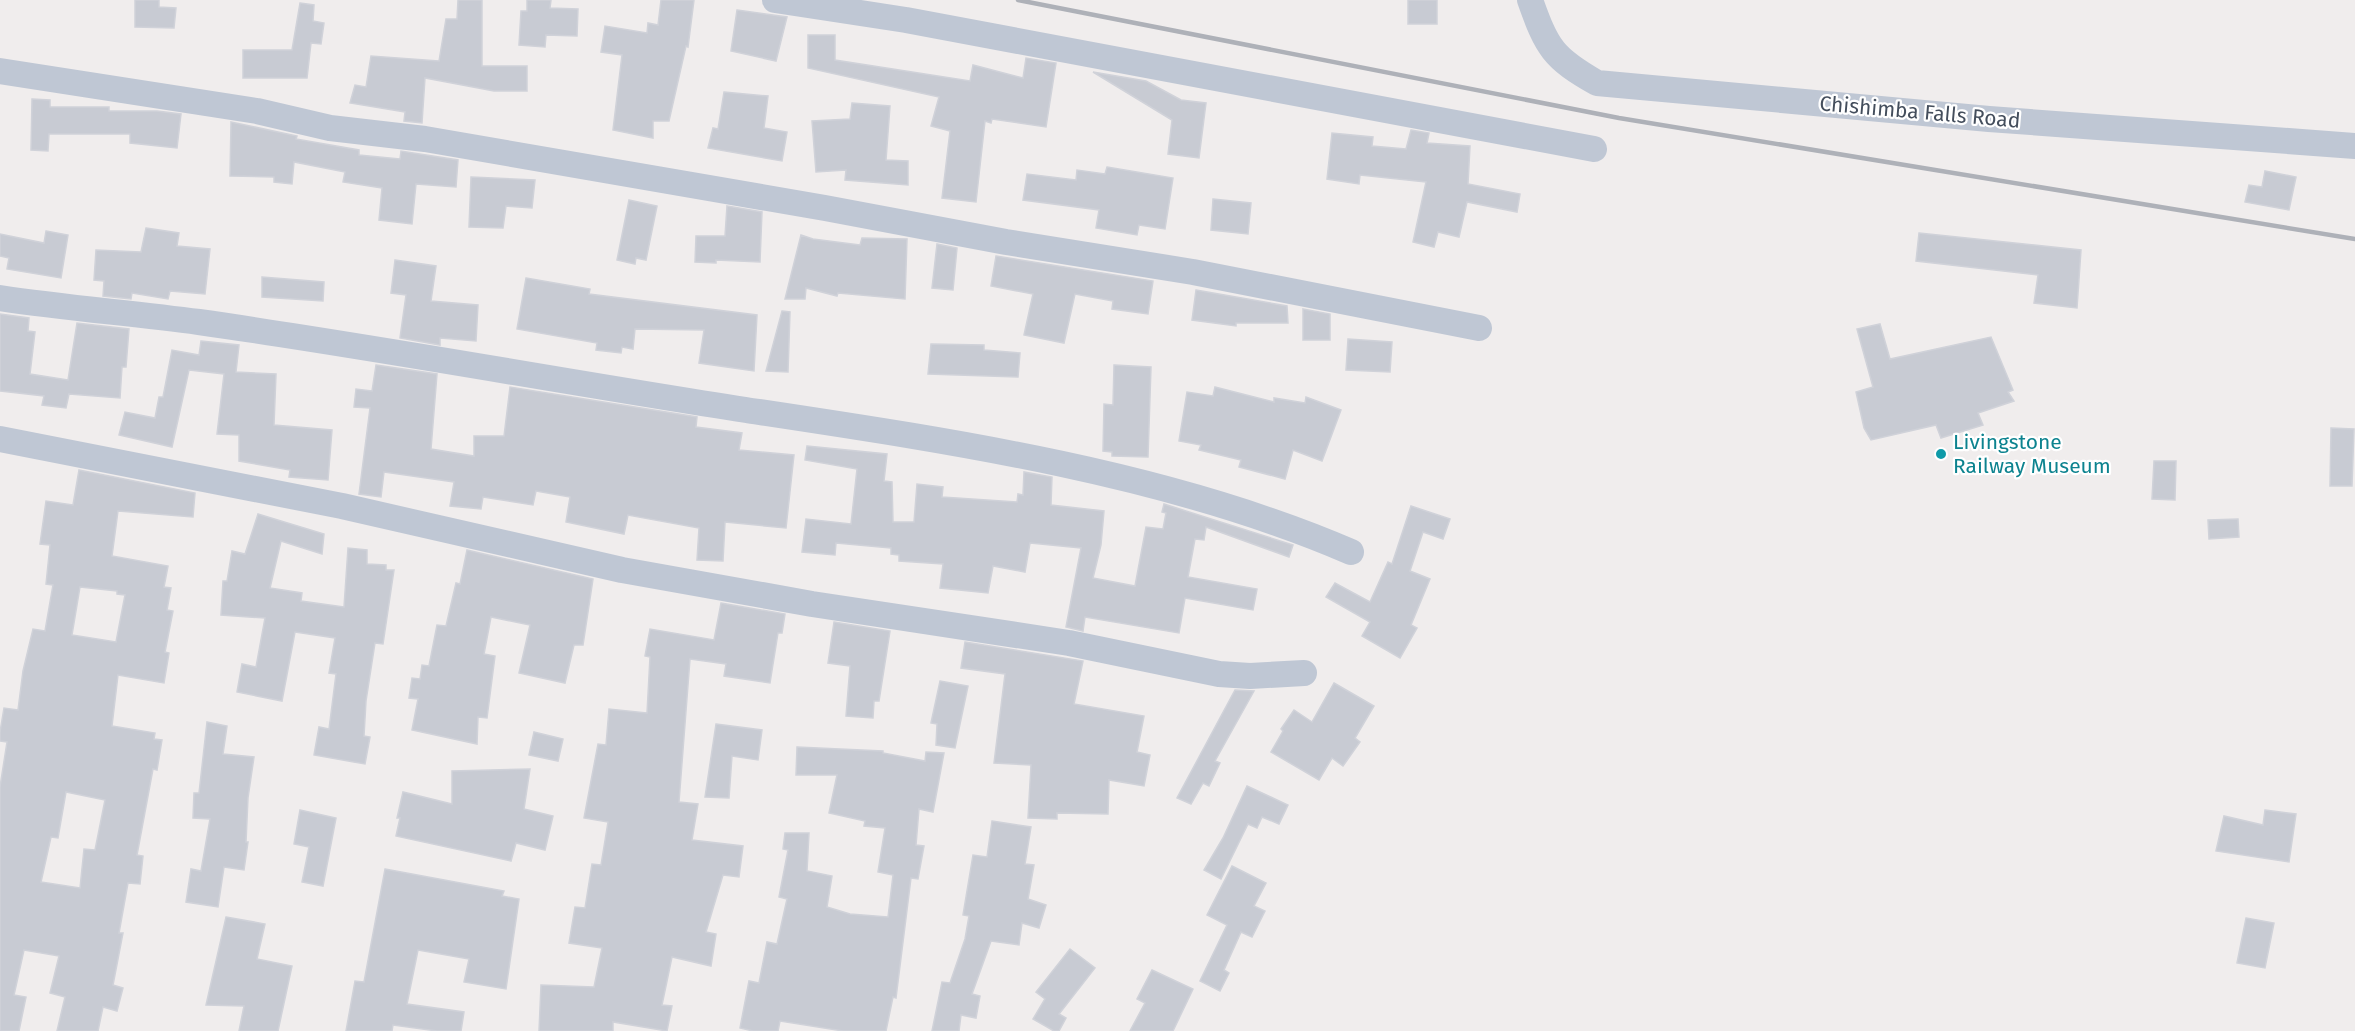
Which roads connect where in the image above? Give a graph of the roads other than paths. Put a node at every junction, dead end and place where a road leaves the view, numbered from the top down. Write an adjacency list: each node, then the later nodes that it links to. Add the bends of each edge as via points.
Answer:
1 (775, 0): 5 (street, via 906,20)
2 (1530, 0): 4 (street, Chishimba Falls Road, via 1543,37 1566,65 1598,83 1989,119)
3 (0, 71): 7 (street, via 825,208)
4 (2355, 146)
5 (1594, 149)
6 (0, 298): 9 (street, via 197,322 1041,459 1194,498)
7 (1479, 327)
8 (0, 439): 10 (street, via 331,504 622,570 812,604 1069,643 1219,674)
9 (1351, 552)
10 (1304, 672)

